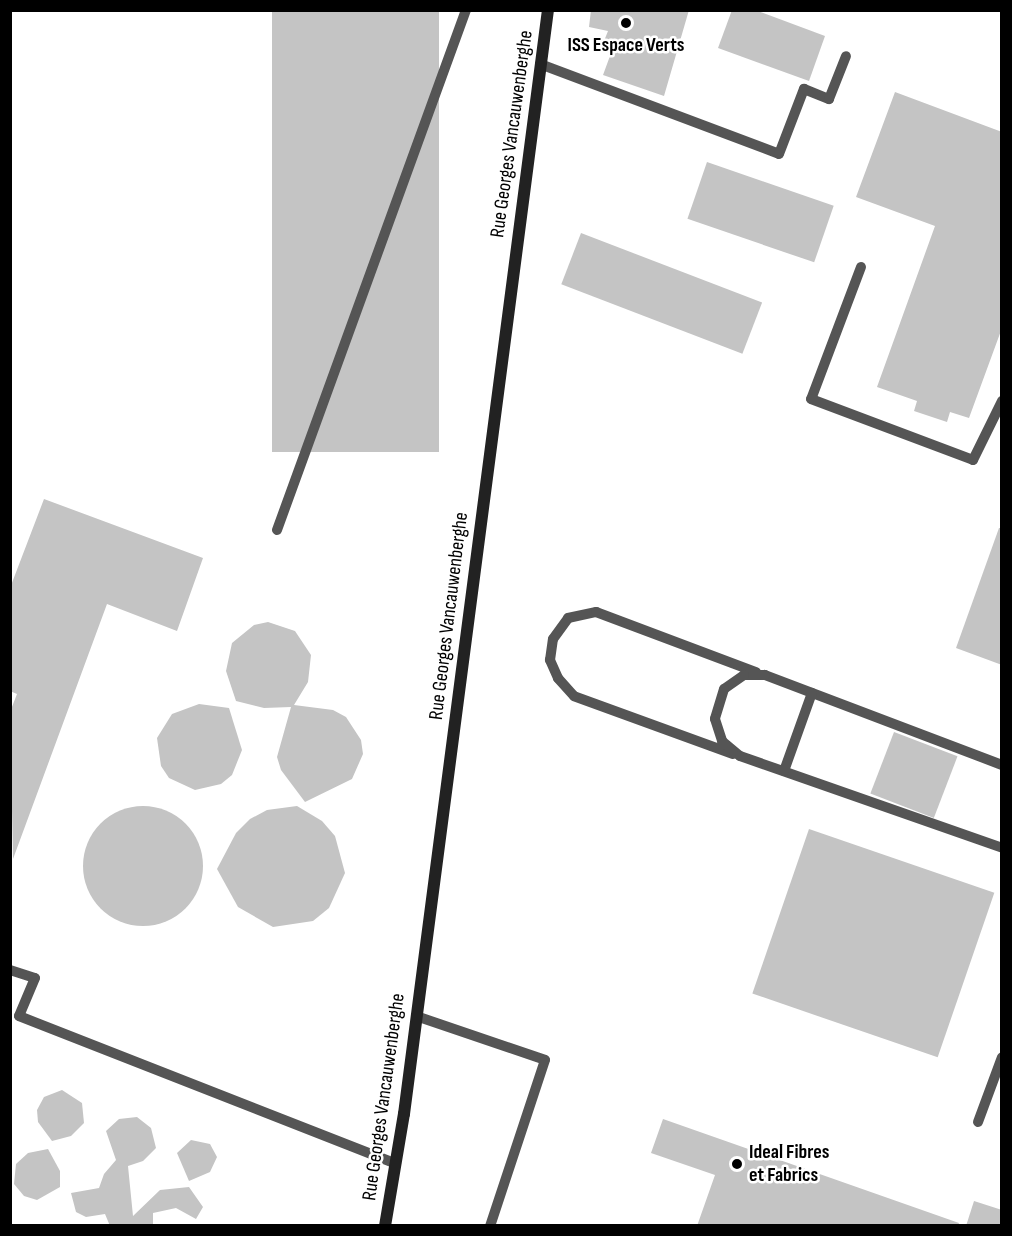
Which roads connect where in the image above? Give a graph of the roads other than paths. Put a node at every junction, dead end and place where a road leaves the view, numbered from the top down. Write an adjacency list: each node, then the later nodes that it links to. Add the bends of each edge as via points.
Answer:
1 (466, 10): 7 (lane)
2 (548, 10): 4 (street, Rue Georges Vancauwenberghe)
3 (846, 56): 4 (lane, via 830,99 804,89 779,154)
4 (540, 64): 15 (street, Rue Georges Vancauwenberghe)
5 (861, 267): 6 (lane, via 811,399 973,460)
6 (1002, 401)
7 (277, 530)
8 (765, 675): 9 (lane); 10 (lane, via 744,675 724,689 716,719 722,741); 10 (lane, via 596,612 568,618 552,639 549,660 574,696)
9 (812, 693): 11 (lane); 12 (lane)
10 (740, 756): 12 (lane)
11 (1002, 765)
12 (784, 771): 13 (lane)
13 (1002, 848)
14 (10, 970): 18 (lane, via 35,978 19,1016)
15 (416, 1016): 18 (street, Rue Georges Vancauwenberghe); 20 (lane, via 545,1060)
16 (1002, 1057): 17 (lane)
17 (978, 1122)
18 (396, 1164): 19 (street, Rue Georges Vancauwenberghe)
19 (385, 1226)
20 (490, 1226)

